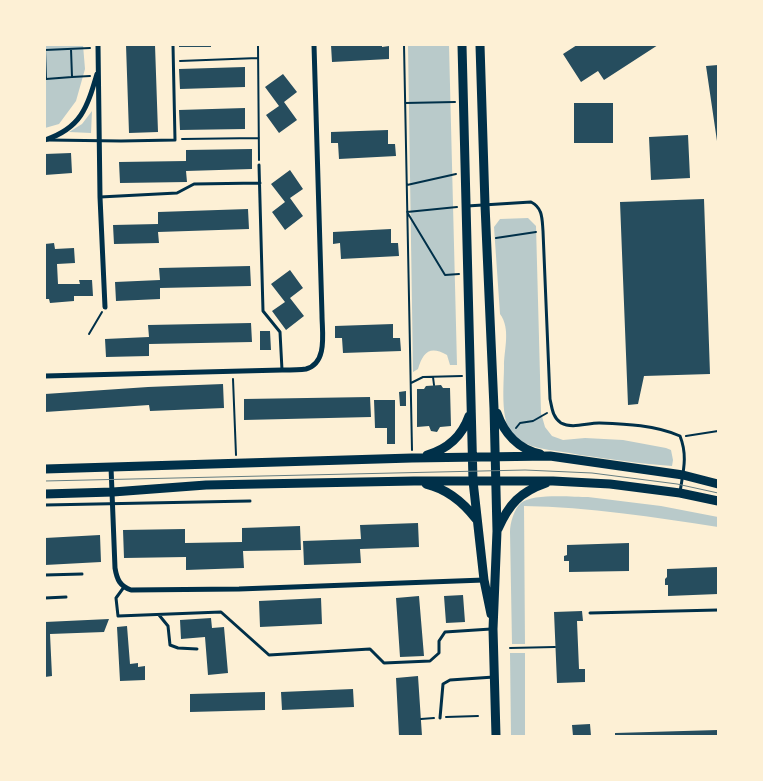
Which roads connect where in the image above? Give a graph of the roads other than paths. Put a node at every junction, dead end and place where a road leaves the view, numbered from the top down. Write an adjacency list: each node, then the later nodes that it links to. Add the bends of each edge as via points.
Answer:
1 (173, 45): 8 (lane, via 175,140)
2 (314, 45): 15 (street, via 322,350 320,357 306,369)
3 (462, 45): 13 (main road)
4 (480, 45): 12 (main road)
5 (98, 46): 6 (street)
6 (99, 69): 7 (street, via 90,98 76,122 68,130); 8 (street)
7 (45, 140): 8 (lane)
8 (100, 141): 11 (street)
9 (259, 165): 10 (lane)
10 (260, 183): 11 (lane, via 194,184 178,193); 15 (lane, via 263,311 280,332)
11 (100, 197): 14 (street)
12 (485, 205): 13 (lane); 17 (main road); 25 (lane, via 531,202 541,212 550,398 554,416 569,426 627,425 665,430 680,436 684,448)
13 (467, 206): 18 (main road)
14 (105, 307)
15 (282, 370): 16 (street)
16 (45, 376)
17 (494, 408): 19 (main road, via 512,439 530,450); 21 (main road)
18 (470, 411): 20 (main road); 22 (main road, via 460,434 451,444 434,453)
19 (550, 456): 21 (main road); 25 (main road)
20 (472, 457): 21 (main road); 22 (main road); 27 (main road)
21 (495, 457): 28 (main road)
22 (413, 458): 23 (main road)
23 (111, 467): 24 (main road); 31 (street)
24 (45, 469)
25 (683, 475): 30 (main road); 32 (lane)
26 (414, 481): 27 (main road); 31 (main road, via 206,485); 38 (main road, via 452,495)
27 (474, 481): 28 (main road); 38 (main road)
28 (496, 481): 29 (main road); 39 (main road)
29 (553, 481): 32 (main road, via 602,483); 39 (main road, via 535,487 512,503)
30 (718, 484)
31 (112, 492): 33 (main road); 36 (street)
32 (680, 493): 35 (main road)
33 (45, 494)
34 (250, 500): 36 (lane)
35 (718, 501)
36 (114, 504): 37 (lane); 43 (street, via 115,568 117,579)
37 (45, 505)
38 (477, 520): 42 (main road)
39 (497, 531): 49 (main road)
40 (82, 574): 41 (lane)
41 (45, 575)
42 (484, 580): 43 (street, via 239,589 139,591); 49 (main road)
43 (124, 588): 48 (lane, via 116,598 118,616)
44 (66, 597): 45 (lane)
45 (45, 598)
46 (718, 610): 47 (lane)
47 (590, 613)
48 (159, 614): 49 (lane, via 221,612 270,655 370,649 384,663 430,661 439,653 439,641 445,632); 50 (lane, via 168,626 170,645)
49 (493, 629): 51 (main road)
50 (197, 649)
51 (494, 677): 52 (lane, via 450,680 443,684); 53 (main road)
52 (440, 718)
53 (496, 736)

